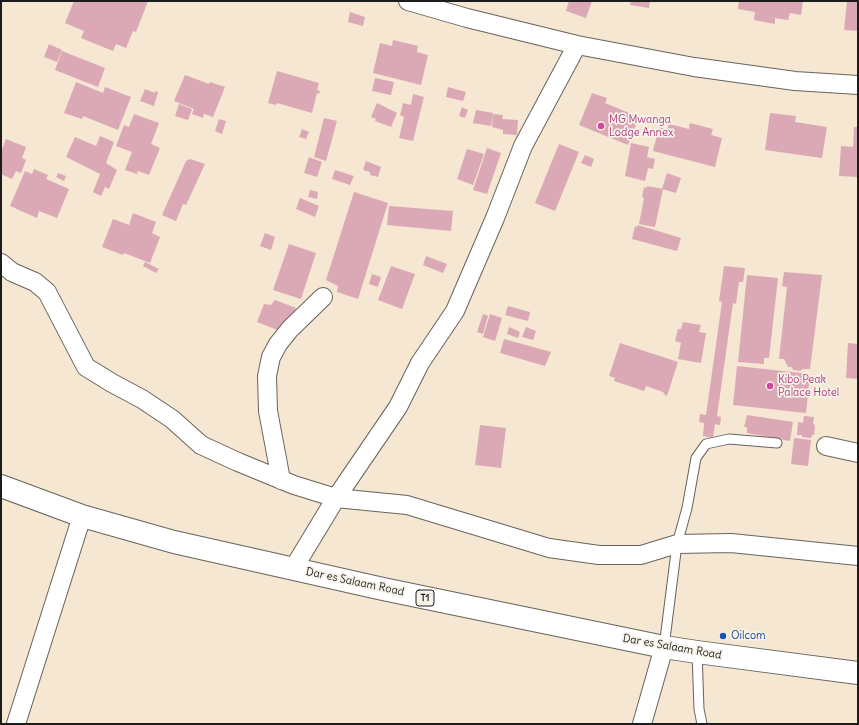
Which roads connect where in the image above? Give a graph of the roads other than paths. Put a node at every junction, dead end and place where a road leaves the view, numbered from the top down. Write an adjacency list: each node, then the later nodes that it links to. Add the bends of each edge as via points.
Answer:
1 (408, 1): 2 (street)
2 (577, 44): 3 (street, via 756,77); 11 (street, via 523,146 455,311 420,363 398,407)
3 (858, 85)
4 (1, 263): 9 (street, via 12,272 35,282 47,292 86,367 172,419 201,445)
5 (323, 297): 9 (street, via 290,329 271,357 267,376 268,411)
6 (777, 444): 13 (lane, via 729,438 706,444 696,458)
7 (826, 446): 8 (street)
8 (858, 453)
9 (281, 480): 11 (street)
10 (1, 486): 12 (highway, Dar es Salaam Road / T1)
11 (336, 498): 13 (street, via 407,505 549,548 599,555 641,555); 15 (street)
12 (82, 516): 15 (highway, Dar es Salaam Road / T1, via 174,542); 19 (street)
13 (677, 544): 14 (street, via 731,543); 16 (lane)
14 (858, 556)
15 (293, 569): 16 (highway, Dar es Salaam Road / T1)
16 (664, 647): 17 (highway, Dar es Salaam Road / T1); 20 (street)
17 (697, 652): 18 (highway, Dar es Salaam Road / T1); 21 (lane)
18 (858, 673)
19 (16, 724)
20 (642, 724)
21 (702, 724)

